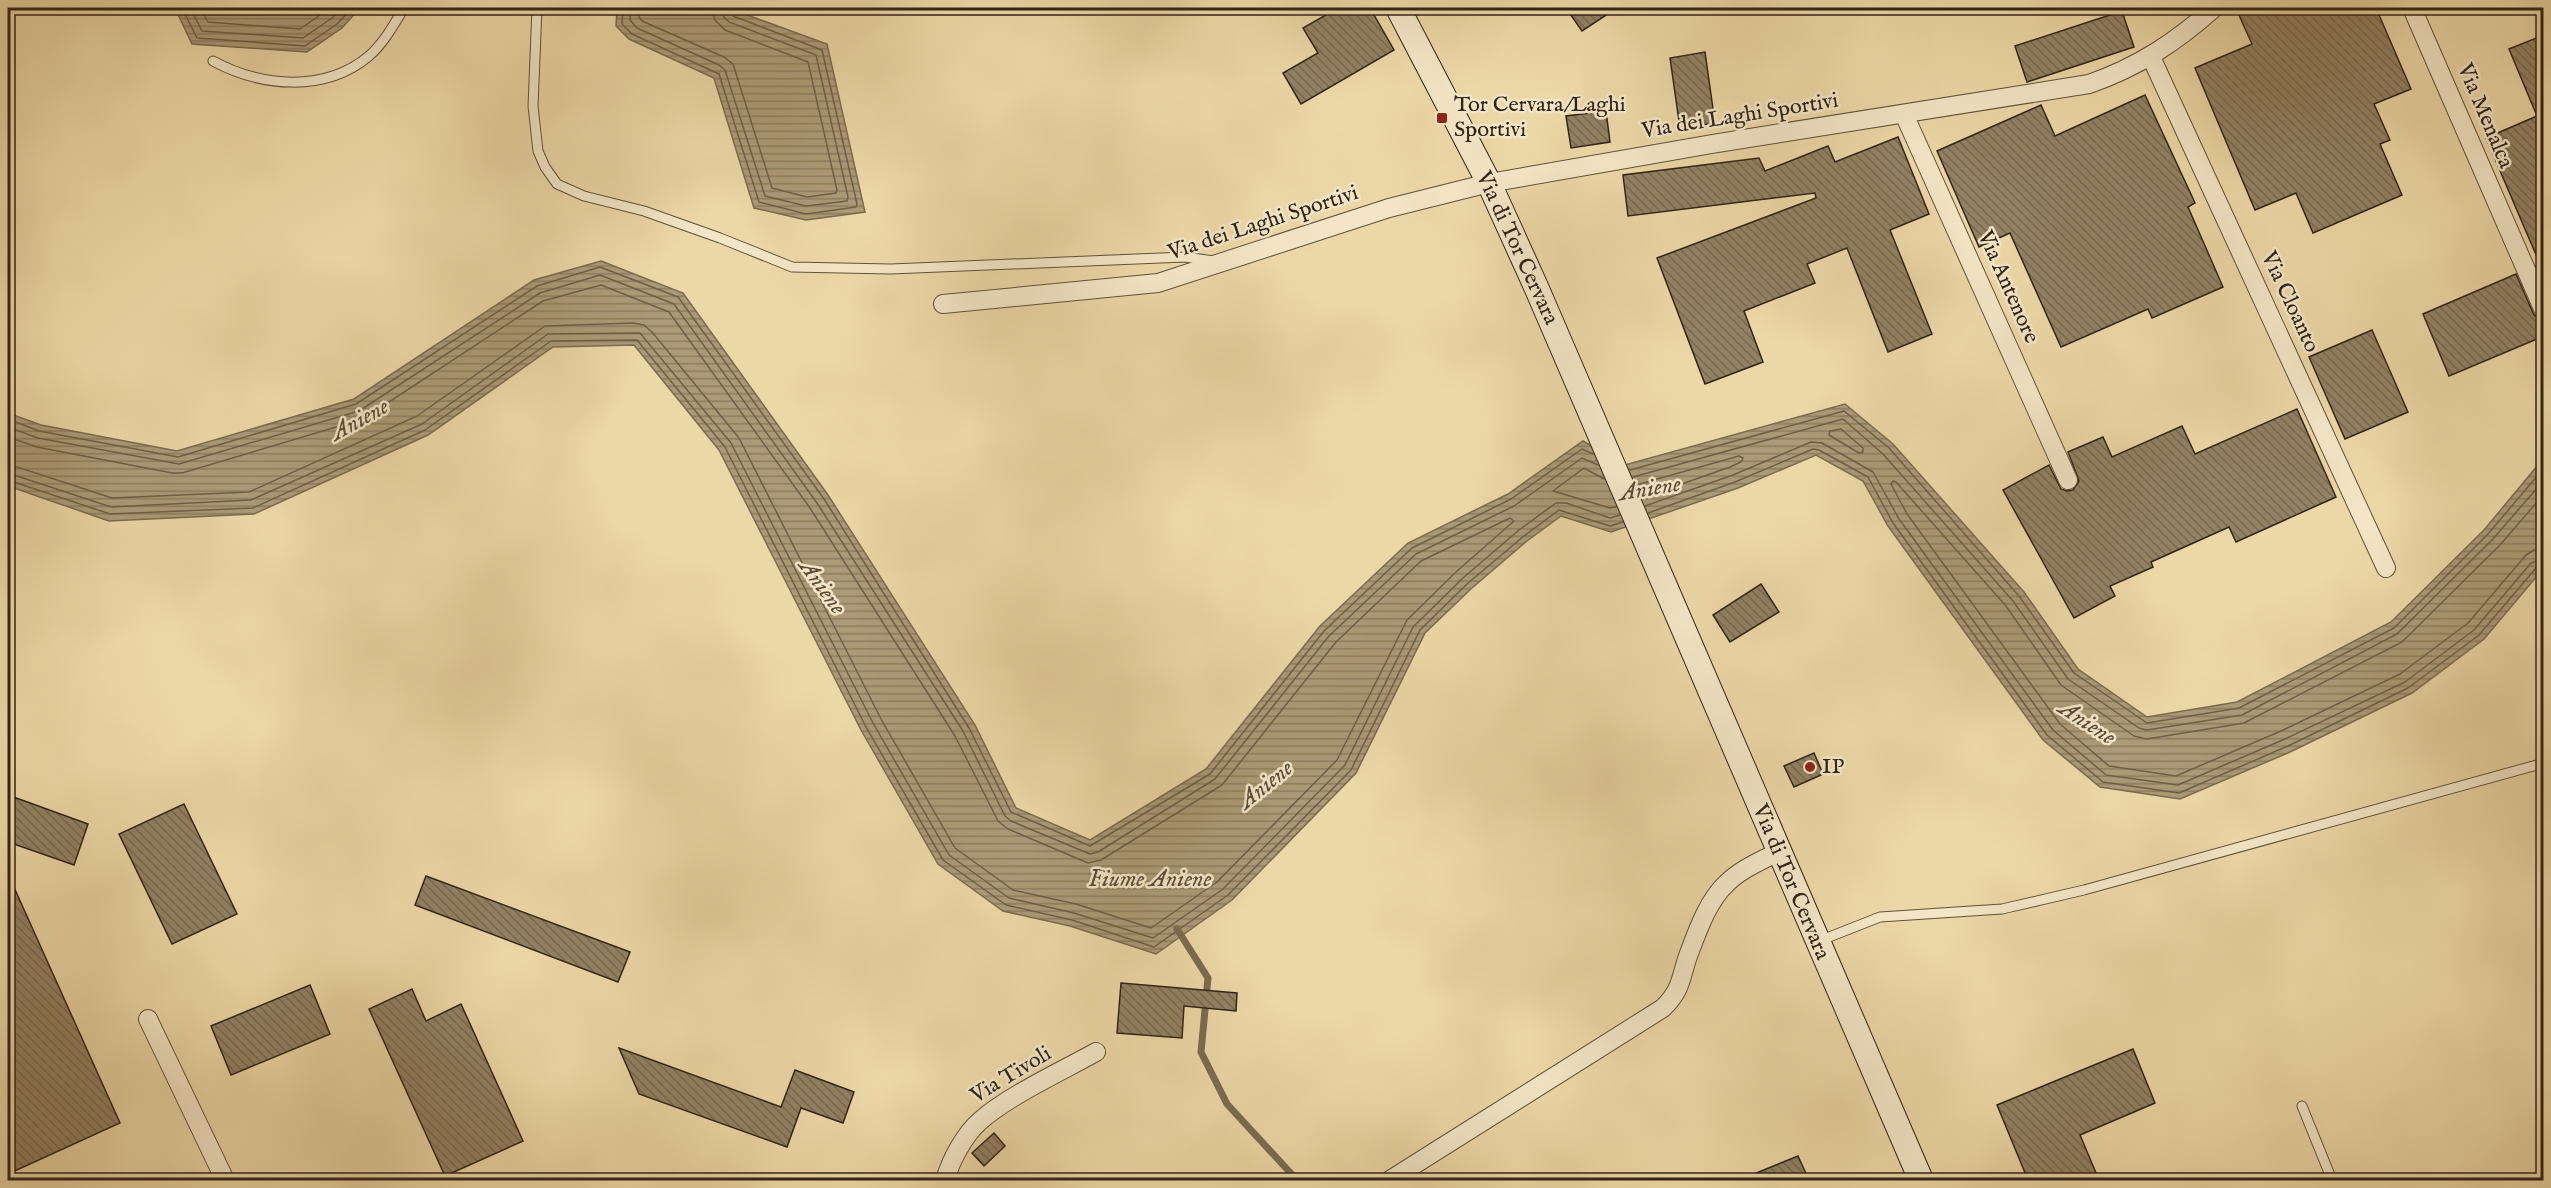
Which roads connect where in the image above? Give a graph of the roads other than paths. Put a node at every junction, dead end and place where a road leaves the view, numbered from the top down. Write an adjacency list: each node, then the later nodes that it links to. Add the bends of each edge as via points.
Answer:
1 (404, 8): 7 (lane, via 371,54 350,70 326,79 271,81)
2 (537, 8): 10 (lane, via 533,106 538,151 557,184 584,196 655,215 792,267 891,269 1185,256)
3 (1398, 8): 9 (street, Via di Tor Cervara)
4 (2214, 8): 6 (street, Via dei Laghi Sportivi)
5 (2412, 8): 12 (street, Via Menalca)
6 (2151, 57): 8 (street, Via dei Laghi Sportivi, via 2089,84); 14 (street, Via Cloanto)
7 (213, 61)
8 (1904, 114): 9 (street, Via dei Laghi Sportivi); 13 (street, Via Antenore)
9 (1489, 183): 10 (street, Via dei Laghi Sportivi, via 1389,208); 16 (street, Via di Tor Cervara)
10 (1219, 262): 11 (street, Via dei Laghi Sportivi, via 1158,283)
11 (942, 304)
12 (2544, 310)
13 (2068, 480)
14 (2386, 568)
15 (2544, 763): 17 (lane, via 2084,890 2002,909 1881,917)
16 (1778, 852): 17 (street, Via di Tor Cervara); 23 (street, via 1726,883 1688,957 1675,996 1663,1008)
17 (1817, 942): 24 (street, Via di Tor Cervara)
18 (148, 1019): 21 (street)
19 (1096, 1052): 22 (street, Via Tivoli, via 980,1121 961,1145)
20 (2302, 1106): 25 (lane)
21 (225, 1180)
22 (945, 1180)
23 (1390, 1180)
24 (1920, 1180)
25 (2332, 1180)

